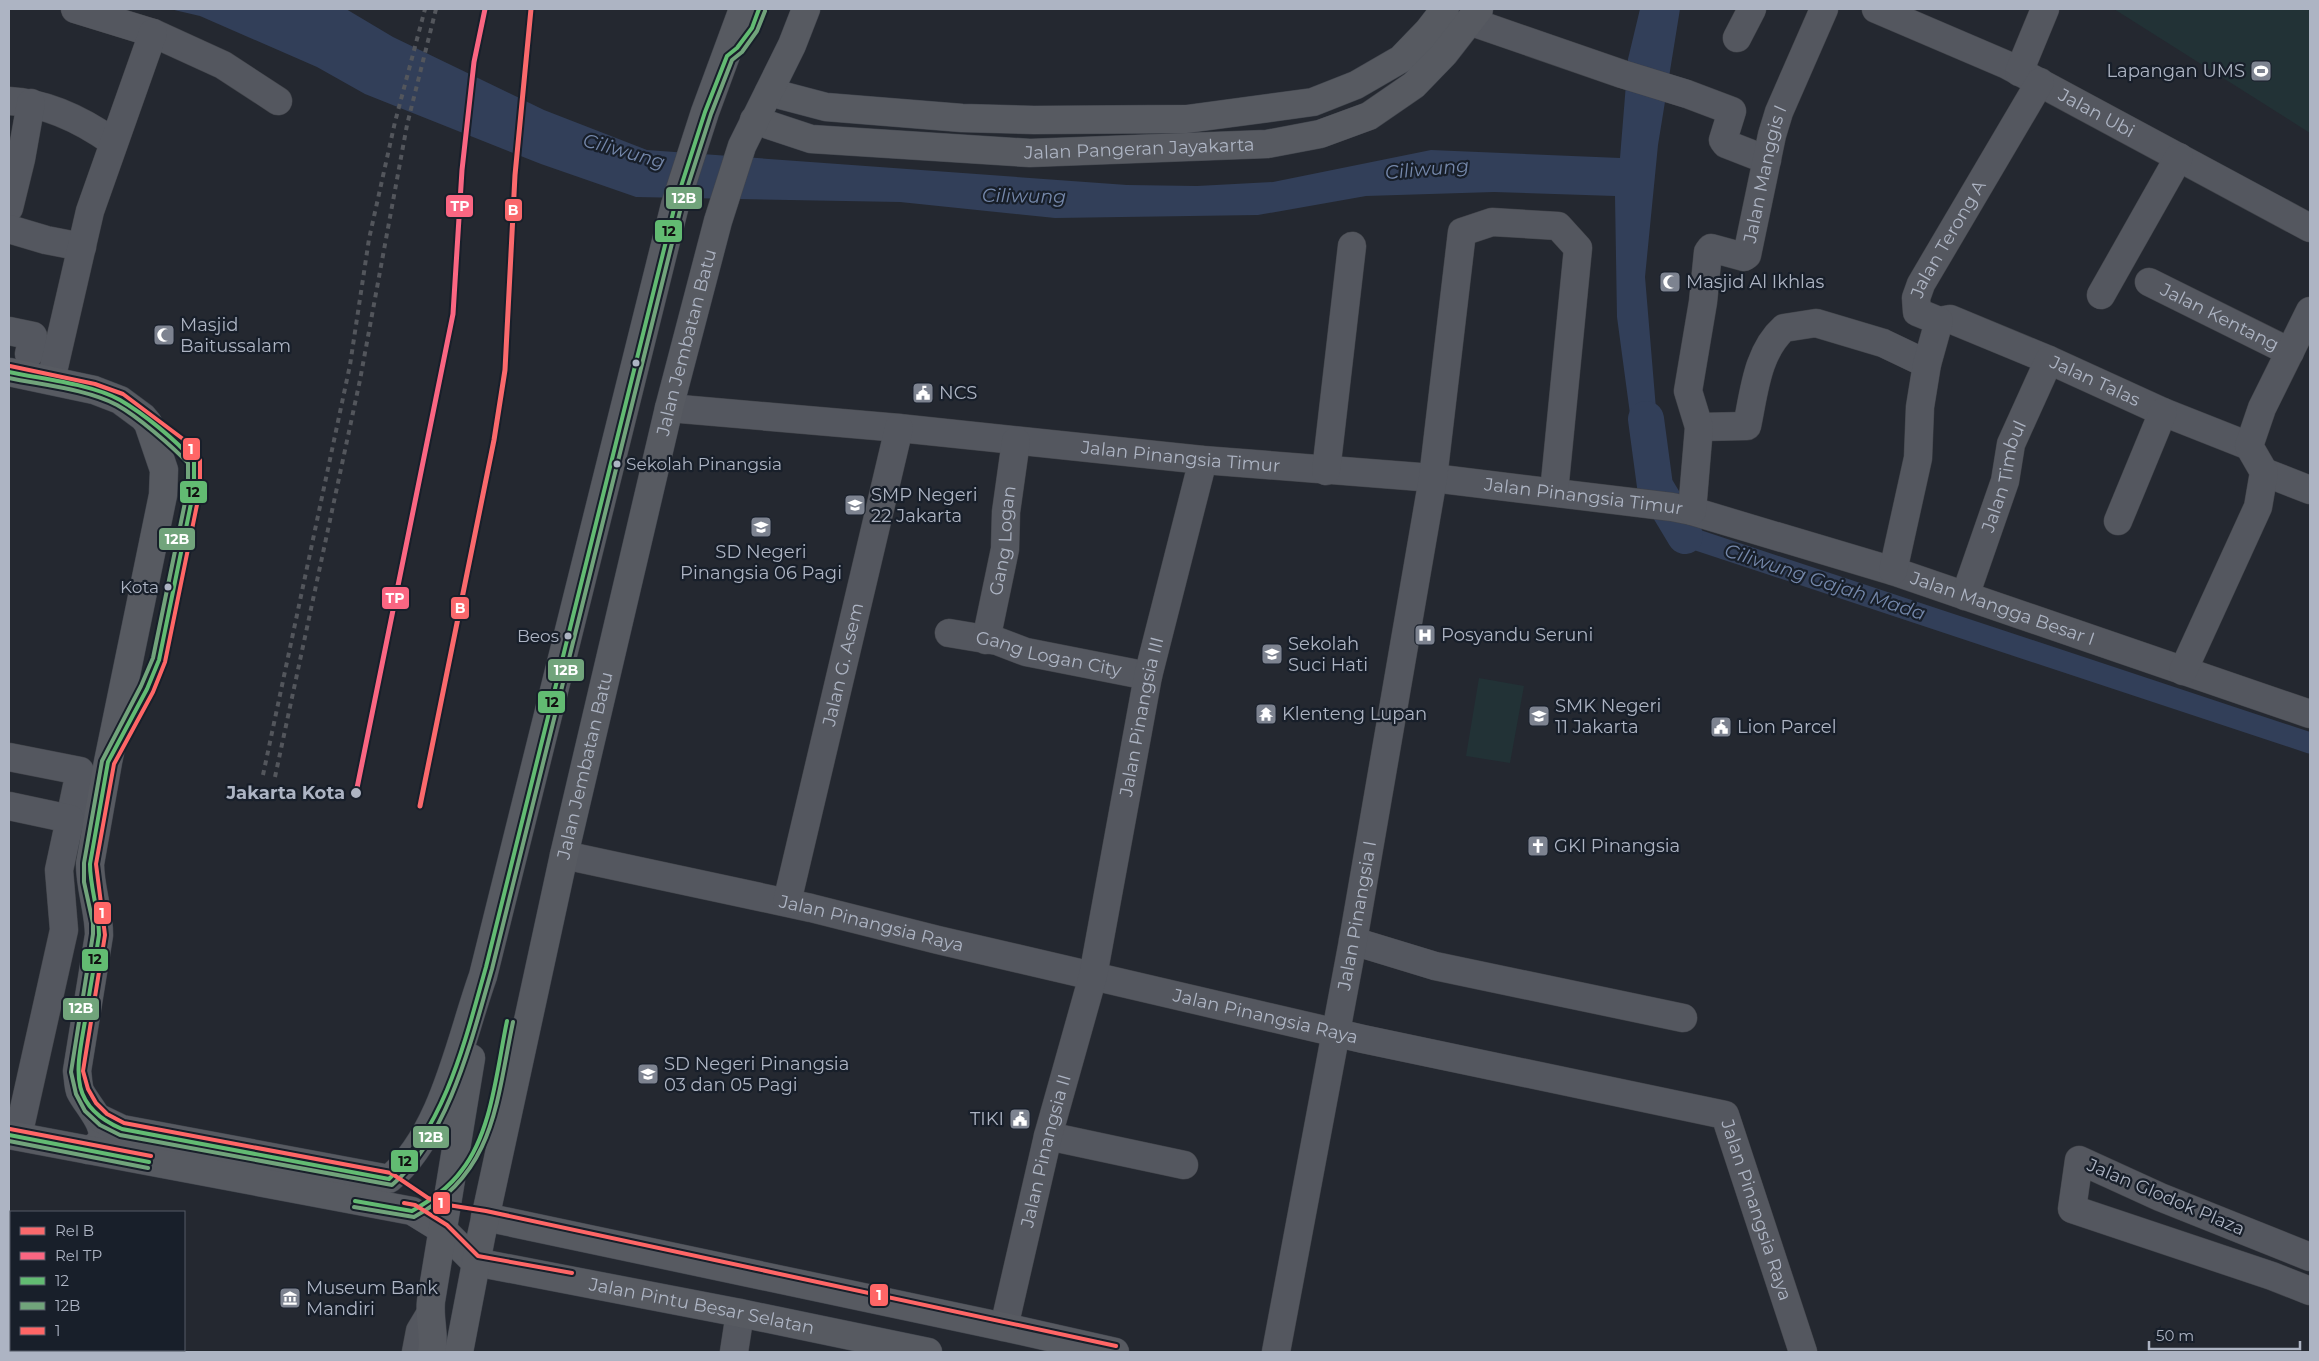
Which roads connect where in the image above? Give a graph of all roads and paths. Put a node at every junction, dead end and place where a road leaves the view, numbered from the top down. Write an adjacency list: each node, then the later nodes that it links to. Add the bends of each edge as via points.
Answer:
1 (75, 9): 11 (street)
2 (743, 9): 66 (main road, via 675,205)
3 (806, 9): 14 (main road, Jalan Jembatan Batu)
4 (1445, 9): 18 (main road, Jalan Pangeran Jayakarta, via 1400,59 1356,86 1313,102 1187,119)
5 (1752, 9): 12 (street)
6 (1824, 9): 22 (street, Jalan Manggis I, via 1779,112)
7 (1876, 9): 9 (street, Jalan Ubi)
8 (2045, 9): 13 (street)
9 (1905, 14): 13 (street, Jalan Ubi)
10 (1474, 15): 20 (main road, Jalan Pangeran Jayakarta, via 1444,54 1414,85 1369,116 1320,134 1266,144); 22 (street, via 1622,74 1732,111 1723,140)
11 (153, 33): 15 (street, via 223,65); 19 (street)
12 (1737, 38)
13 (2029, 77): 21 (street, Jalan Ubi); 31 (street, Jalan Terong A, via 1921,284 1916,298 1917,312)
14 (769, 92): 17 (main road, Jalan Jembatan Batu); 18 (main road, Jalan Pangeran Jayakarta, via 826,107)
15 (278, 101)
16 (20, 102): 19 (street, via 75,117); 23 (street)
17 (754, 120): 20 (main road, Jalan Pangeran Jayakarta, via 811,139); 39 (main road, Jalan Jembatan Batu, via 742,146 718,221)
18 (1034, 120): 20 (main road)
19 (113, 142): 27 (street)
20 (1030, 153)
21 (2179, 157): 24 (street, Jalan Ubi); 29 (street)
22 (1767, 160): 41 (street, Jalan Manggis I, via 1747,255 1711,248 1708,252 1688,391)
23 (9, 208)
24 (2310, 228)
25 (9, 229): 27 (street)
26 (1352, 246): 46 (street)
27 (82, 247): 38 (street)
28 (2149, 282): 33 (street, Jalan Kentang)
29 (2101, 295)
30 (2310, 311): 33 (street)
31 (1940, 321): 35 (street, Jalan Talas, via 1950,319); 36 (street, Jalan Terong A)
32 (9, 331): 34 (street, via 33,336)
33 (2290, 352): 44 (street, via 2262,408)
34 (29, 354)
35 (2050, 360): 40 (street, Jalan Talas); 54 (street, Jalan Timbul, via 2012,444 2005,481)
36 (1927, 364): 41 (street, via 1882,343 1816,323 1784,328 1771,344 1760,367 1747,426); 53 (street, Jalan Terong A, via 1920,407 1918,458)
37 (9, 372): 38 (main road)
38 (50, 380): 70 (main road, via 120,400 143,417 164,470 163,495 90,864 99,935 77,1071 80,1090)
39 (669, 408): 42 (street, Jalan Pinangsia Timur); 63 (main road, Jalan Jembatan Batu)
40 (2163, 412): 44 (street, Jalan Talas); 52 (street)
41 (1699, 427): 51 (street, Jalan Manggis I)
42 (899, 428): 43 (street, Jalan Pinangsia Timur); 64 (street, Jalan G. Asem)
43 (1016, 441): 45 (street, Jalan Pinangsia Timur); 56 (street, Gang Logan, via 1006,512 1005,549)
44 (2249, 446): 47 (street)
45 (1203, 460): 46 (street, Jalan Pinangsia Timur); 58 (street, Jalan Pinangsia III)
46 (1326, 471): 48 (street, Jalan Pinangsia Timur)
47 (2264, 472): 49 (street); 57 (street, via 2258,507)
48 (1433, 478): 50 (street, Jalan Pinangsia Timur); 50 (street, Jalan Pinangsia I, via 1462,232 1492,222 1558,226 1578,248); 65 (street, Jalan Pinangsia I)
49 (2310, 490)
50 (1554, 492): 51 (street, Jalan Pinangsia Timur)
51 (1682, 509): 53 (street, Jalan Mangga Besar I)
52 (2118, 521)
53 (1893, 572): 54 (street, Jalan Mangga Besar I)
54 (1966, 596): 57 (street, Jalan Mangga Besar I)
55 (949, 632): 56 (street, Gang Logan City)
56 (986, 640): 58 (street, Gang Logan City, via 1026,652)
57 (2183, 671): 59 (street, Jalan Mangga Besar I)
58 (1148, 676): 67 (street, Jalan Pinangsia III)
59 (2310, 714)
60 (9, 757): 62 (street, via 80,771)
61 (9, 806): 62 (street)
62 (67, 831): 71 (street, via 59,870 64,930)
63 (564, 855): 64 (street, Jalan Pinangsia Raya); 75 (main road, Jalan Jembatan Batu)
64 (787, 902): 67 (street, Jalan Pinangsia Raya)
65 (1353, 941): 68 (street, via 1435,966); 69 (street, Jalan Pinangsia I)
66 (483, 976): 70 (main road, via 452,1077 417,1147 389,1179 122,1129); 76 (main road)
67 (1093, 976): 69 (street, Jalan Pinangsia Raya); 72 (street, Jalan Pinangsia II)
68 (1683, 1018)
69 (1336, 1032): 91 (street, Jalan Pinangsia I); 92 (street, Jalan Pinangsia Raya, via 1725,1115)
70 (97, 1116): 73 (main road, via 102,1138 97,1146)
71 (13, 1136): 73 (main road)
72 (1048, 1136): 74 (street); 83 (street, Jalan Pinangsia II)
73 (88, 1150): 76 (main road, via 412,1211)
74 (1184, 1165)
75 (485, 1217): 78 (main road, Jalan Jembatan Batu); 83 (main road)
76 (443, 1230): 78 (main road); 82 (main road)
77 (2310, 1257): 79 (street, Jalan Glodok Plaza, via 2160,1197 2079,1160 2072,1209 2272,1276)
78 (476, 1262): 80 (main road, Jalan Pintu Besar Selatan); 81 (main road, Jalan Jembatan Batu)
79 (2310, 1292)
80 (740, 1312): 88 (street); 89 (main road, Jalan Pintu Besar Selatan)
81 (466, 1314): 86 (main road, Jalan Jembatan Batu); 87 (street)
82 (429, 1316): 84 (street, via 420,1331); 85 (main road, via 434,1333)
83 (1004, 1326): 90 (main road)
84 (416, 1352)
85 (432, 1352)
86 (459, 1352)
87 (469, 1352)
88 (734, 1352)
89 (928, 1352)
90 (1115, 1352)
91 (1276, 1352)
92 (1803, 1352)

